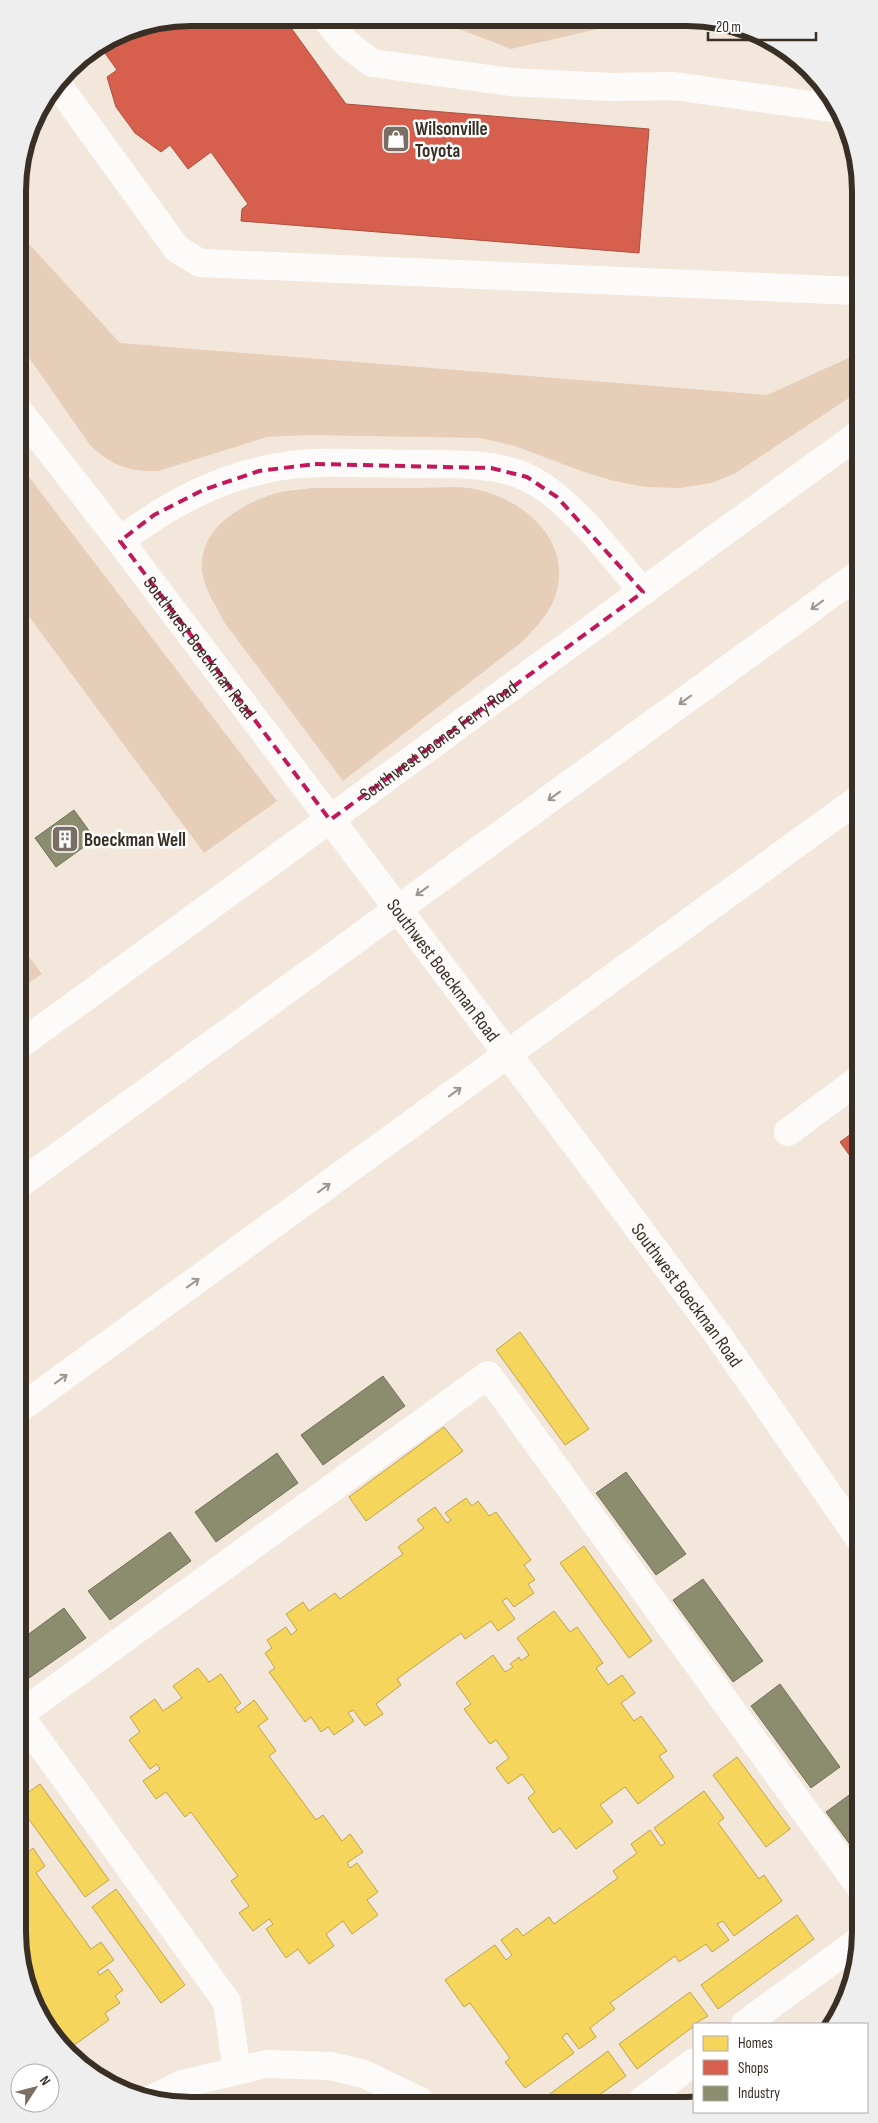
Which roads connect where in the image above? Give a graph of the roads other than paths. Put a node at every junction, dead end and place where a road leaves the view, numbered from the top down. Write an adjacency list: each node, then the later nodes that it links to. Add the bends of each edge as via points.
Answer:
1 (332, 27): 3 (main road, via 347,44 372,63 510,82 611,87 674,86)
2 (61, 90): 4 (main road, via 178,249 200,263)
3 (829, 108)
4 (852, 291)
5 (27, 421): 7 (main road, Southwest Boeckman Road)
6 (852, 439): 9 (main road, Southwest Boones Ferry Road)
7 (120, 541): 9 (main road, via 176,502 259,471 315,464 454,464 491,468 527,477 557,497); 16 (main road, Southwest Boeckman Road, via 718,1335)
8 (852, 579): 14 (main road, one-way to 14)
9 (643, 592): 11 (main road, Southwest Boones Ferry Road)
10 (852, 804): 15 (main road, one-way to 10)
11 (27, 1039)
12 (851, 1085): 13 (main road)
13 (788, 1132)
14 (26, 1179)
15 (26, 1405)
16 (851, 1527)
17 (26, 1709): 19 (main road, via 488,1375)
18 (26, 1724): 23 (main road, via 227,2002)
19 (851, 1875)
20 (851, 1947): 21 (main road)
21 (746, 2023)
22 (693, 2063): 26 (main road)
23 (237, 2071): 24 (main road, via 182,2084); 25 (main road, via 266,2064 330,2066 364,2074)
24 (162, 2094)
25 (412, 2097)
26 (647, 2097)

